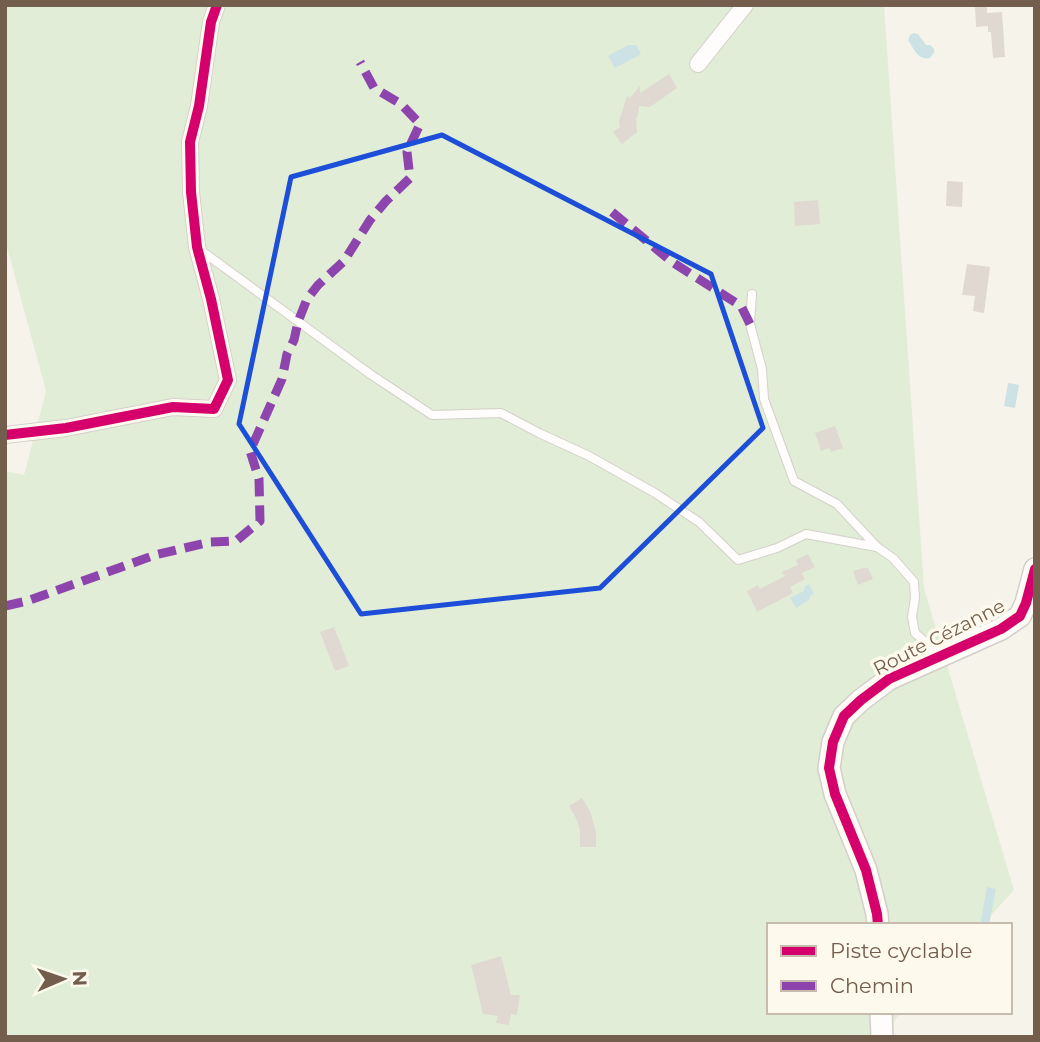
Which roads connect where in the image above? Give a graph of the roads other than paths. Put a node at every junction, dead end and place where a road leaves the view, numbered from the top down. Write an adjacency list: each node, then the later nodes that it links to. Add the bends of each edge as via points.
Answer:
1 (217, 5): 4 (street, via 190,142)
2 (745, 5): 3 (street)
3 (698, 64)
4 (197, 247): 6 (street, via 228,380 214,409 173,407); 7 (lane, via 432,415 500,413 655,493 699,522 738,560 806,534)
5 (752, 294): 7 (lane, via 750,324 762,369 764,399 794,481 837,504)
6 (5, 435)
7 (877, 547): 9 (lane, via 914,582 915,633)
8 (1035, 569): 9 (street, Route Cézanne, via 1020,616)
9 (940, 655): 10 (street, Route Cézanne, via 889,679 861,700 844,716 833,741 829,768 835,793 866,870)
10 (878, 923)
11 (881, 1014): 12 (street)
12 (882, 1037)

